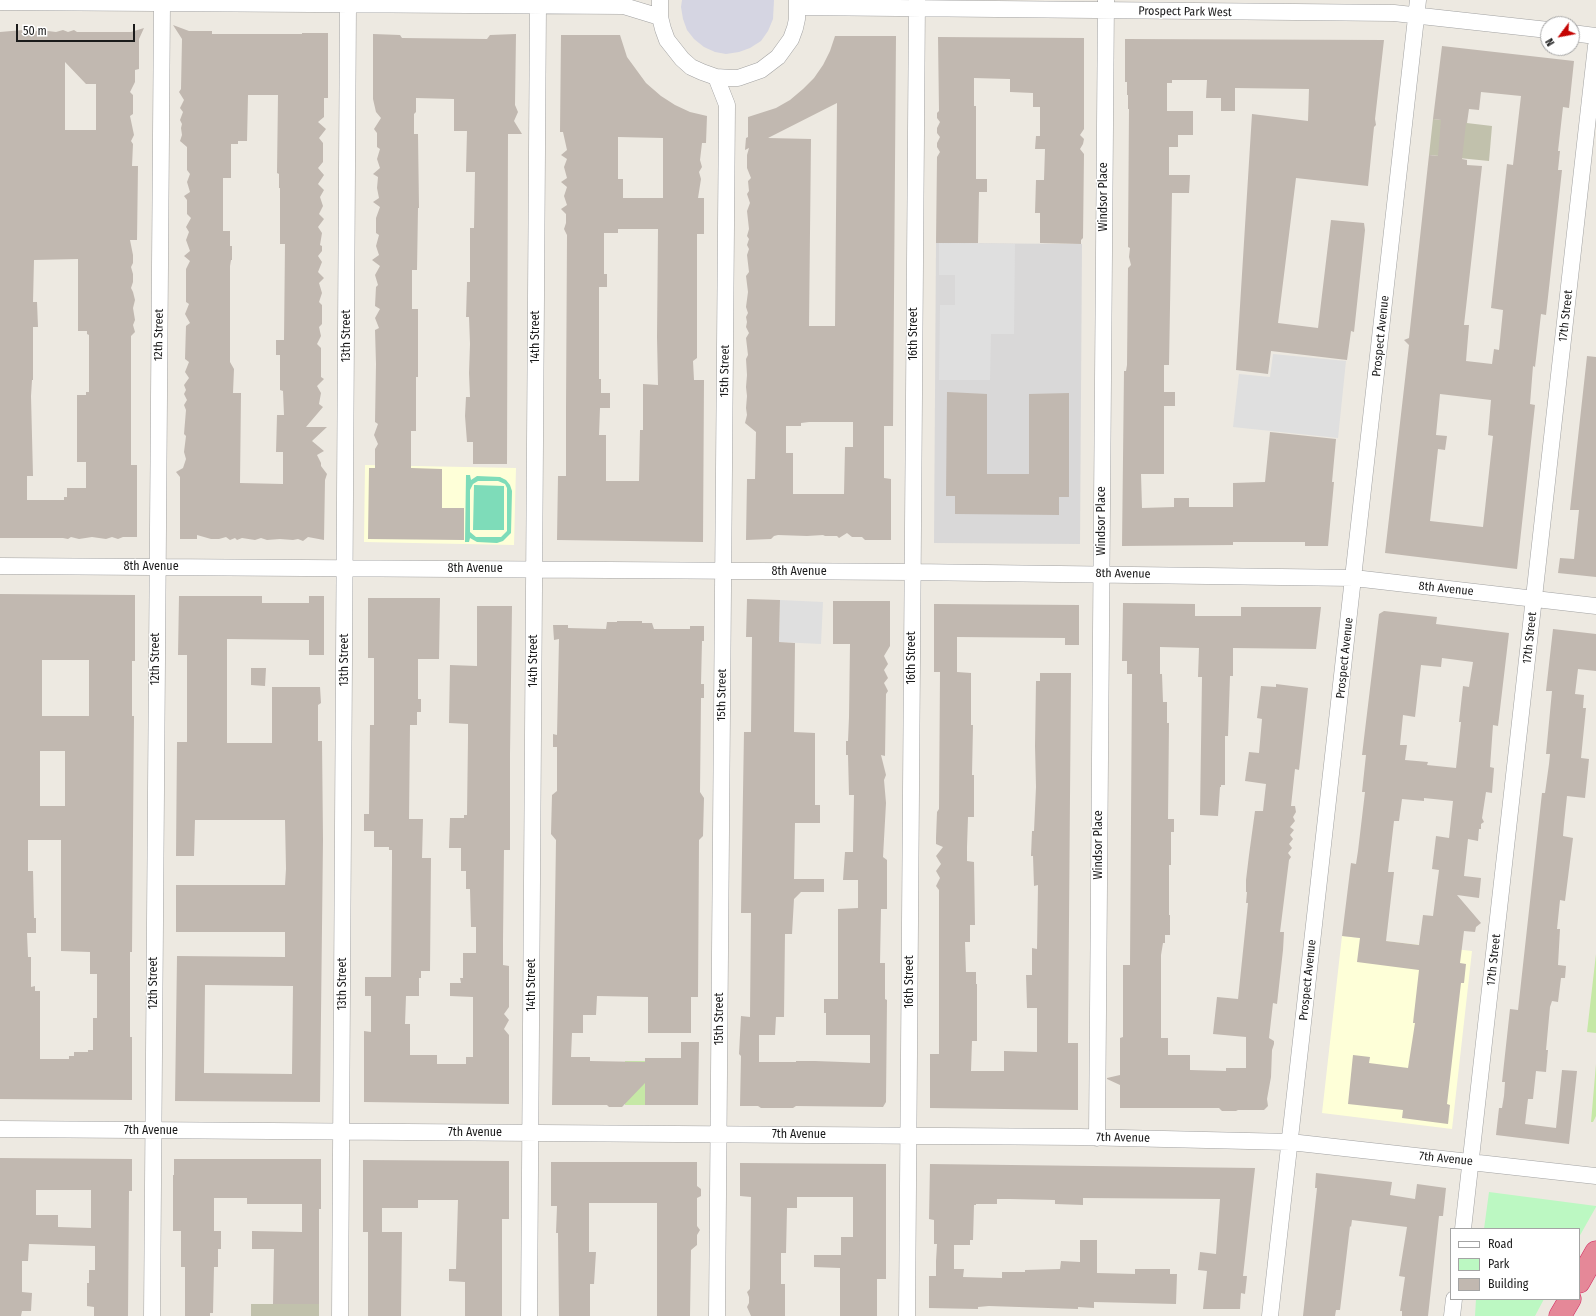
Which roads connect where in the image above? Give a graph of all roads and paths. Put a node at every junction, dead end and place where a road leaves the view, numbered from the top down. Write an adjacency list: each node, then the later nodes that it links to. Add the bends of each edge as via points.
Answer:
1 (660, 0): 10 (street)
2 (0, 2): 3 (street)
3 (162, 3): 4 (street); 17 (street, 12th Street)
4 (348, 4): 7 (street); 18 (street, 13th Street)
5 (797, 4): 6 (street, Prospect Park West); 15 (street, via 797,19 791,38 778,57 761,70 738,78)
6 (917, 4): 8 (street, Prospect Park West); 21 (street, 16th Street)
7 (538, 5): 10 (street, via 624,6); 19 (street, 14th Street)
8 (1106, 5): 9 (street, Prospect Park West, via 1394,13); 22 (street, Windsor Place)
9 (1417, 8): 11 (street, Prospect Park West); 23 (street, Prospect Avenue)
10 (660, 17): 15 (street, via 667,40 682,59 691,67)
11 (1540, 29)
12 (1580, 34): 13 (street)
13 (1596, 36)
14 (1596, 46): 24 (street, 17th Street)
15 (716, 77): 20 (street, 15th Street, via 727,105)
16 (0, 566): 17 (street, 8th Avenue)
17 (157, 567): 18 (street, 8th Avenue); 27 (street, 12th Street)
18 (346, 568): 19 (street, 8th Avenue); 28 (street, 13th Street)
19 (535, 570): 20 (street, 8th Avenue); 29 (street, 14th Street)
20 (724, 571): 21 (street, 8th Avenue); 30 (street, 15th Street)
21 (912, 572): 22 (street, 8th Avenue); 31 (street, 16th Street)
22 (1102, 574): 23 (street, 8th Avenue); 32 (street, Windsor Place)
23 (1354, 578): 24 (street, 8th Avenue); 33 (street, Prospect Avenue)
24 (1535, 599): 25 (street, 8th Avenue); 34 (street, 17th Street)
25 (1596, 606)
26 (0, 1129): 27 (street, 7th Avenue)
27 (153, 1131): 28 (street, 7th Avenue); 41 (street, 12th Street)
28 (342, 1132): 29 (street, 7th Avenue); 42 (street, 13th Street)
29 (531, 1133): 30 (street, 7th Avenue); 43 (street, 14th Street)
30 (719, 1134): 31 (street, 7th Avenue); 44 (street, 15th Street)
31 (908, 1136): 32 (street, 7th Avenue); 45 (street, 16th Street)
32 (1097, 1138): 33 (street, 7th Avenue)
33 (1290, 1142): 34 (street, 7th Avenue); 46 (street, Prospect Avenue)
34 (1471, 1162): 35 (street, 7th Avenue); 36 (street, 17th Street)
35 (1594, 1171)
36 (1463, 1228)
37 (1596, 1252): 38 (highway)
38 (1580, 1280)
39 (1454, 1300): 47 (street)
40 (1569, 1300): 48 (highway)
41 (152, 1316)
42 (340, 1316)
43 (529, 1316)
44 (717, 1316)
45 (907, 1316)
46 (1270, 1316)
47 (1452, 1316)
48 (1560, 1316)

